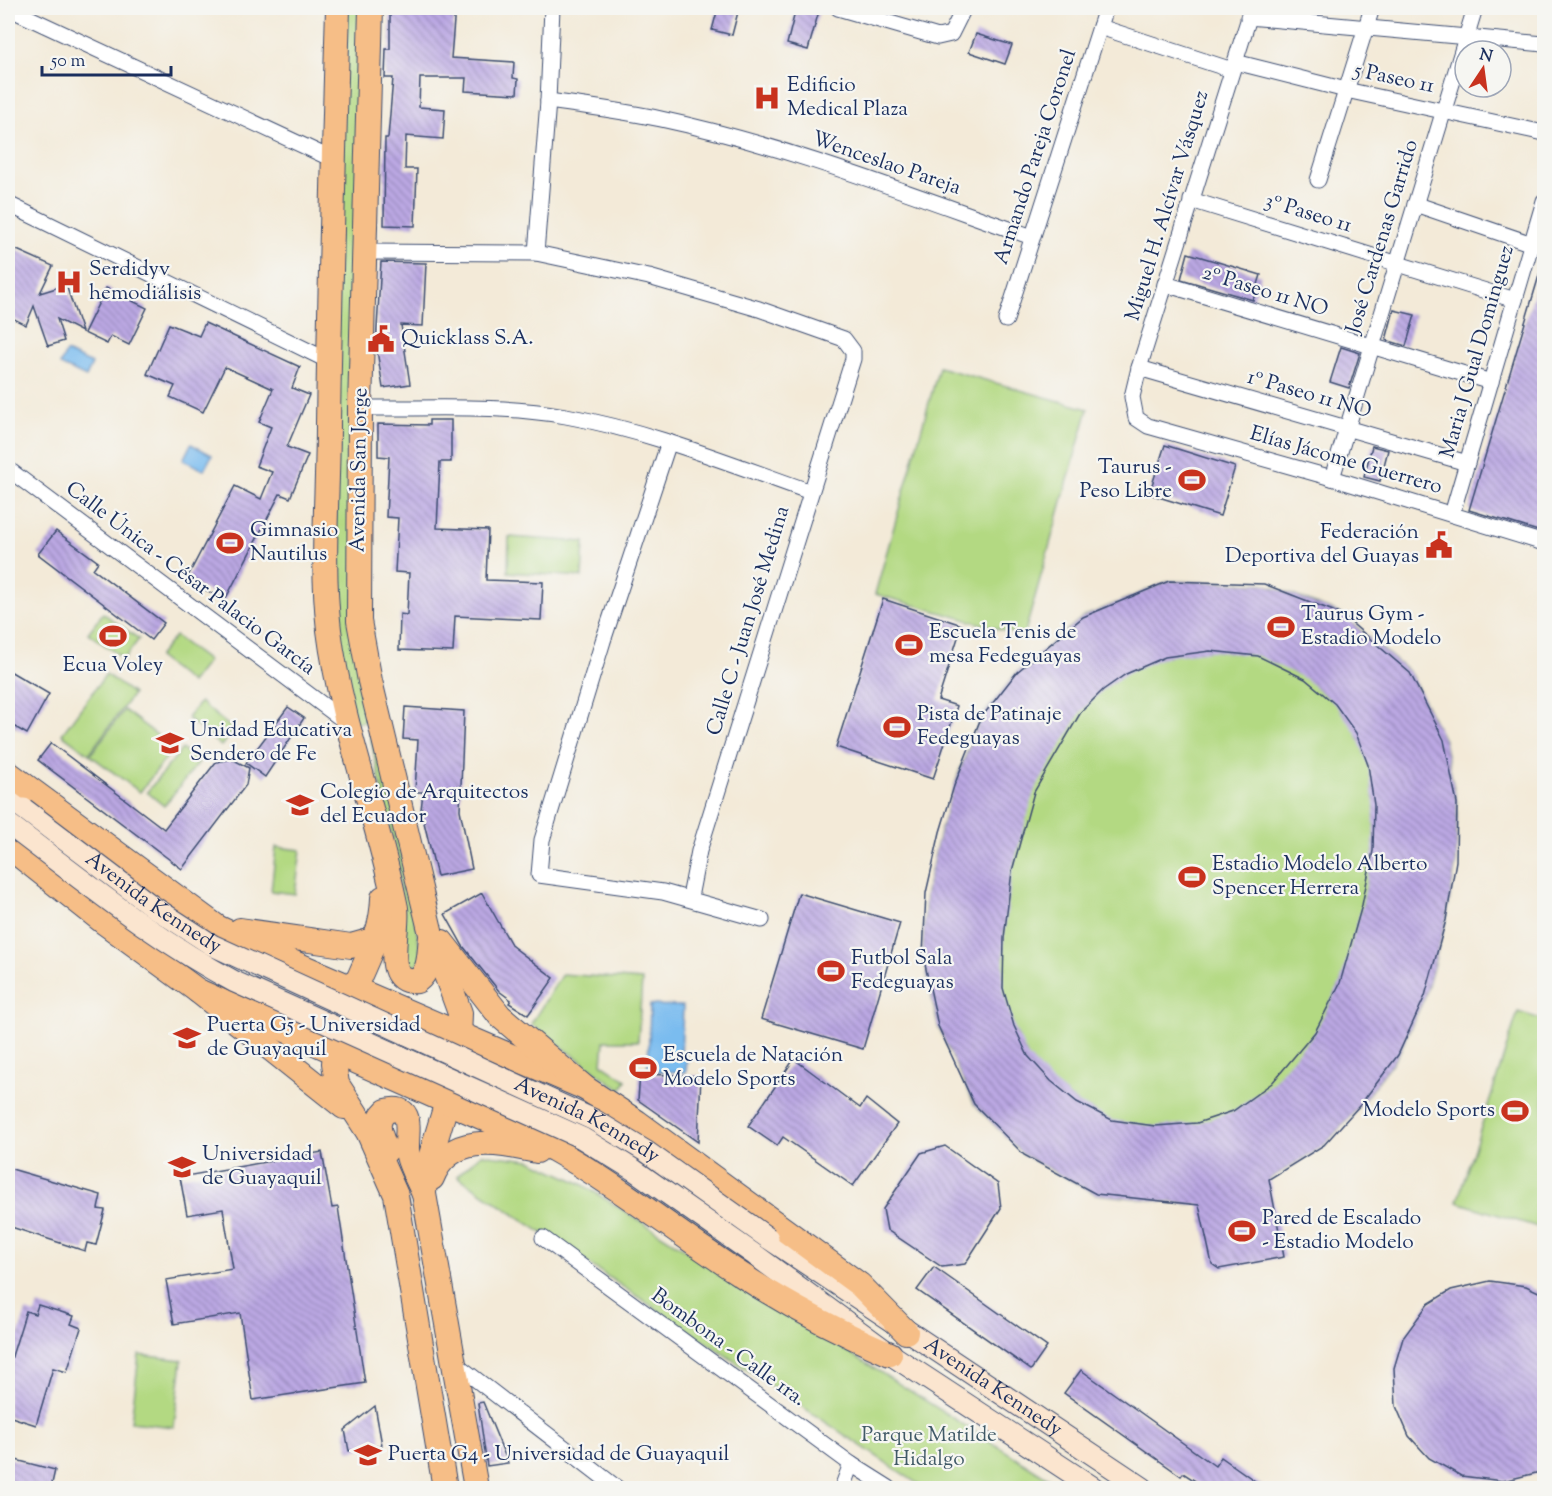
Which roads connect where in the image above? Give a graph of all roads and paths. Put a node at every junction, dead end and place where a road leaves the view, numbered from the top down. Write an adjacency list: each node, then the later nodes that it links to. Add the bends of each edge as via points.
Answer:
1 (8, 8): 20 (street)
2 (338, 8): 20 (main road, Avenida San Jorge)
3 (371, 8): 28 (main road, Avenida San Jorge)
4 (552, 8): 17 (street)
5 (838, 8): 6 (street, via 930,37 951,34)
6 (964, 8)
7 (1106, 8): 11 (street, Armando Pareja Coronel)
8 (1372, 8): 12 (street)
9 (1475, 8): 13 (street, José Cardenas Garrido)
10 (1250, 12): 12 (street); 15 (street, Miguel H. Alcívar Vásquez)
11 (1100, 27): 15 (street, 5 Paseo 11); 26 (street, Armando Pareja Coronel)
12 (1366, 28): 13 (street); 16 (street)
13 (1466, 36): 14 (street); 18 (street, José Cardenas Garrido)
14 (1545, 44)
15 (1233, 66): 16 (street, 5 Paseo 11); 22 (street, Miguel H. Alcívar Vásquez)
16 (1346, 90): 18 (street, 5 Paseo 11); 21 (street)
17 (548, 101): 26 (street, Wenceslao Pareja, via 662,119 740,138); 29 (street)
18 (1443, 111): 19 (street, 5 Paseo 11); 25 (street, José Cardenas Garrido)
19 (1545, 133)
20 (334, 160): 35 (main road, Avenida San Jorge)
21 (1318, 180)
22 (1191, 200): 30 (street, 3º Paseo 11); 31 (street, Miguel H. Alcívar Vásquez)
23 (1545, 201): 27 (street, Maria J Gual Dominguez)
24 (8, 204): 35 (street)
25 (1415, 204): 27 (street); 30 (street, José Cardenas Garrido)
26 (1032, 237): 33 (street, Armando Pareja Coronel)
27 (1532, 244): 32 (street, Maria J Gual Dominguez)
28 (364, 252): 29 (street); 38 (main road, Avenida San Jorge)
29 (536, 253): 45 (street, Calle C - Juan José Medina, via 649,277 844,339 853,351 853,359)
30 (1397, 264): 32 (street, 3º Paseo 11); 34 (street, José Cardenas Garrido)
31 (1165, 284): 34 (street, 2º Paseo 11 NO); 36 (street, Miguel H. Alcívar Vásquez)
32 (1515, 300): 37 (street, Maria J Gual Dominguez)
33 (1006, 320)
34 (1372, 346): 37 (street, 2º Paseo 11 NO); 40 (street, José Cardenas Garrido)
35 (329, 361): 48 (main road, Avenida San Jorge, via 327,587 334,661)
36 (1139, 368): 39 (street, Miguel H. Alcívar Vásquez, via 1132,397); 40 (street, 1º Paseo 11 NO)
37 (1491, 382): 42 (street, Maria J Gual Dominguez)
38 (360, 408): 41 (street, via 526,411 604,424); 57 (main road, Avenida San Jorge, via 358,587 362,642)
39 (1136, 418): 44 (street, Elías Jácome Guerrero, via 1148,426)
40 (1347, 428): 42 (street, 1º Paseo 11 NO); 44 (street, José Cardenas Garrido)
41 (669, 442): 45 (street); 53 (street, via 542,840 539,876)
42 (1467, 463): 46 (street, Maria J Gual Dominguez)
43 (8, 469): 48 (street, Calle Única - César Palacio García)
44 (1332, 478): 46 (street, Elías Jácome Guerrero)
45 (811, 492): 53 (street, Calle C - Juan José Medina, via 699,851)
46 (1452, 514): 47 (street, Elías Jácome Guerrero)
47 (1545, 543)
48 (347, 723): 52 (main road, Avenida San Jorge)
49 (8, 773): 54 (main road)
50 (16, 802): 73 (main road, Avenida Kennedy, bridge, via 195,935 244,962 584,1114 647,1152)
51 (9, 832): 60 (main road, via 105,923); 74 (main road, Avenida Kennedy, bridge, via 140,924 234,982 582,1138 634,1170)
52 (384, 862): 56 (main road); 57 (main road, Avenida San Jorge, via 396,909 395,970 402,980 417,981 424,975)
53 (690, 897): 55 (street)
54 (195, 912): 56 (main road, via 242,931 351,945 372,940); 58 (main road)
55 (762, 920)
56 (380, 929): 59 (main road)
57 (430, 929): 62 (main road, via 456,998); 65 (main road, via 500,1016)
58 (285, 959): 59 (main road); 61 (main road, via 308,981 310,998 306,1008 284,1022)
59 (355, 987): 62 (main road); 63 (main road)
60 (198, 991): 61 (main road); 67 (main road)
61 (258, 1019): 63 (main road)
62 (461, 1035): 64 (main road); 66 (main road)
63 (334, 1053): 66 (main road); 67 (main road, via 337,1084)
64 (551, 1073): 65 (main road); 68 (main road, via 526,1070 503,1084 501,1107)
65 (585, 1088): 73 (main road, via 860,1285)
66 (448, 1101): 68 (main road); 71 (main road, via 425,1174)
67 (358, 1118): 70 (main road)
68 (522, 1134): 69 (main road)
69 (589, 1169): 71 (main road, via 546,1152 503,1144 462,1146 446,1156 435,1170); 74 (main road, via 741,1275 834,1328)
70 (396, 1195): 71 (main road, via 378,1129 381,1115 392,1110 408,1119 406,1152); 77 (main road)
71 (426, 1200): 75 (main road)
72 (543, 1238): 76 (street, Bombona - Calle 1ra.)
73 (906, 1332): 83 (main road, Avenida Kennedy)
74 (890, 1354): 82 (main road, Avenida Kennedy)
75 (456, 1364): 78 (main road); 79 (street)
76 (851, 1464): 80 (street); 81 (street, Bombona - Calle 1ra.)
77 (446, 1488)
78 (476, 1488)
79 (617, 1488)
80 (842, 1488)
81 (889, 1488)
82 (1094, 1488)
83 (1143, 1488)

